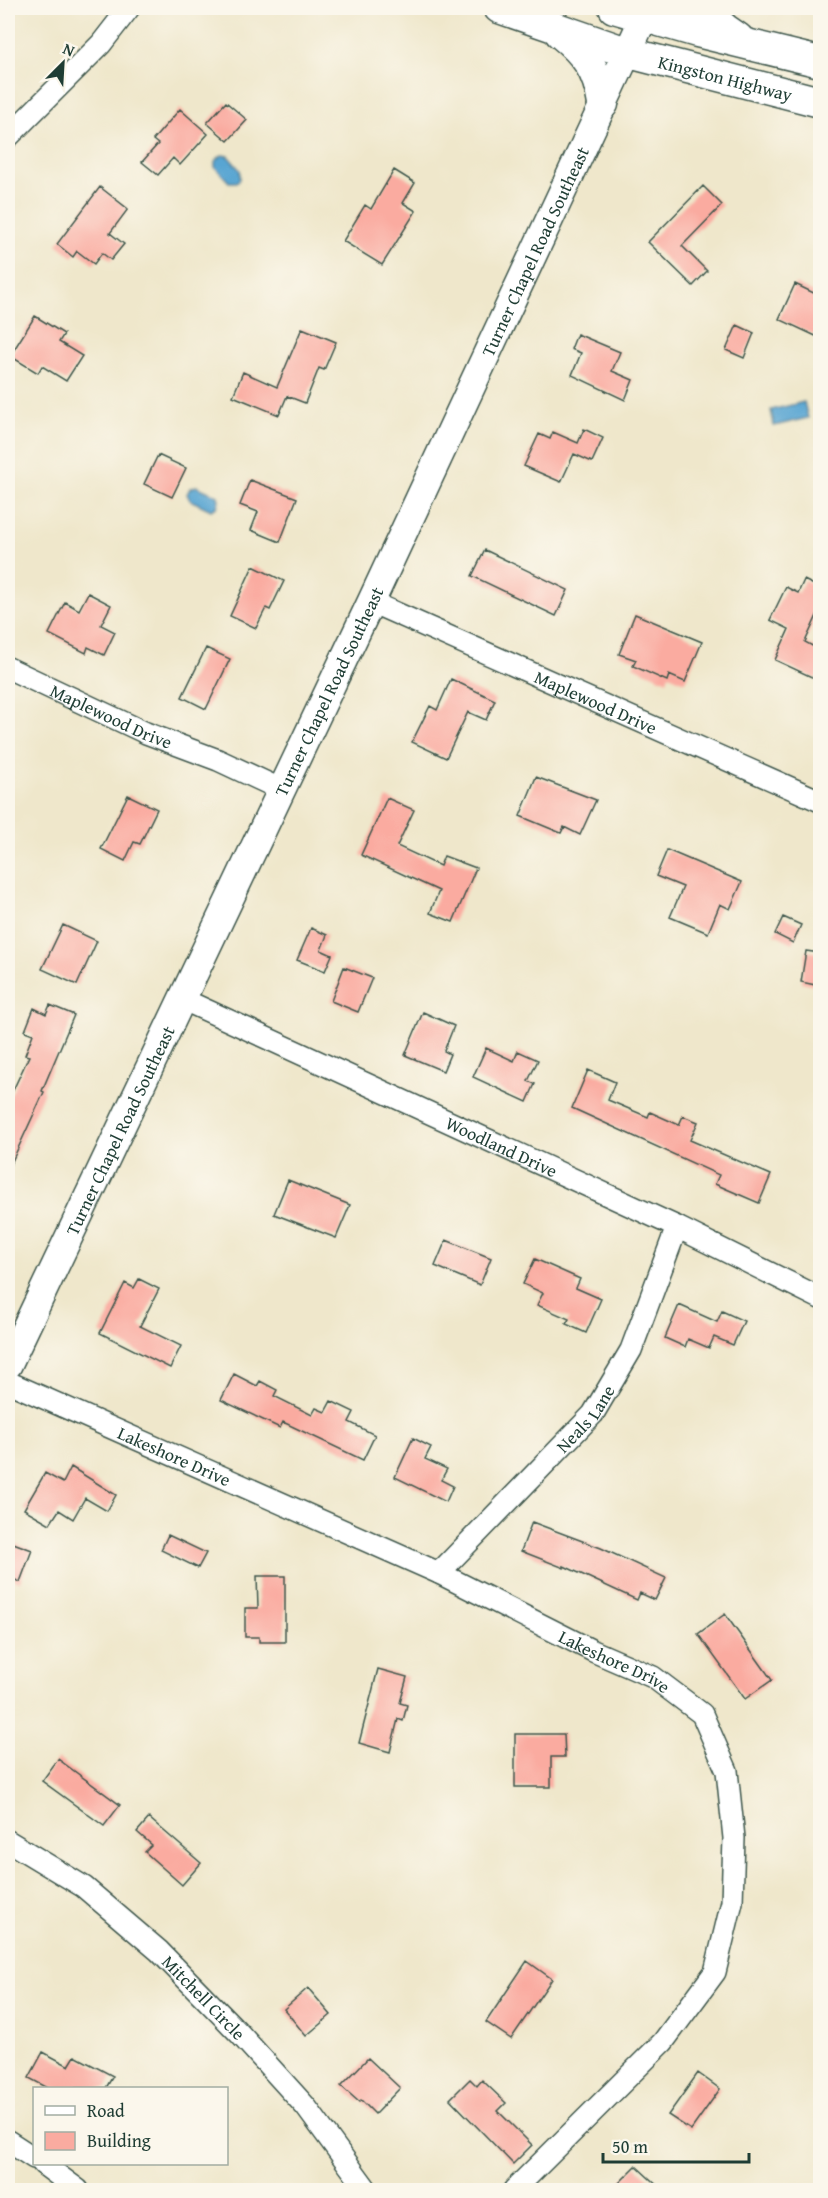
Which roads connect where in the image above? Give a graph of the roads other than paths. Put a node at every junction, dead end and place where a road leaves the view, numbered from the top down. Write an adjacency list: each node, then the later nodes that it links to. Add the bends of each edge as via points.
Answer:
1 (129, 8): 12 (street, via 101,44)
2 (500, 8): 6 (main road)
3 (614, 8): 5 (main road, Kingston Highway)
4 (702, 8): 7 (main road)
5 (647, 12): 7 (main road, Kingston Highway); 8 (street, Turner Chapel Road Southeast)
6 (553, 27): 8 (main road, Kingston Highway); 11 (main road, via 595,71)
7 (750, 46): 9 (main road, Kingston Highway)
8 (629, 53): 10 (main road, Kingston Highway); 11 (street, Turner Chapel Road Southeast)
9 (820, 62)
10 (820, 102)
11 (603, 104): 13 (street, Turner Chapel Road Southeast)
12 (8, 137)
13 (371, 602): 15 (street, Turner Chapel Road Southeast); 16 (street, Maplewood Drive)
14 (8, 668): 15 (street, Maplewood Drive, via 146,733)
15 (282, 790): 17 (street, Turner Chapel Road Southeast)
16 (820, 801)
17 (182, 999): 18 (street, Woodland Drive); 20 (street, Turner Chapel Road Southeast)
18 (677, 1227): 19 (street, Woodland Drive); 22 (street, Neals Lane, via 631,1350 593,1414)
19 (820, 1298)
20 (8, 1365)
21 (8, 1382): 22 (street, Lakeshore Drive)
22 (440, 1573): 29 (street, Lakeshore Drive, via 592,1651 653,1677 702,1714 727,1771 734,1838 732,1902 715,1972 663,2042)
23 (8, 1841): 28 (street, Mitchell Circle, via 84,1887 159,1951 306,2107)
24 (8, 2141): 25 (street)
25 (33, 2157)
26 (46, 2165): 27 (street)
27 (78, 2190)
28 (367, 2190)
29 (514, 2190)

